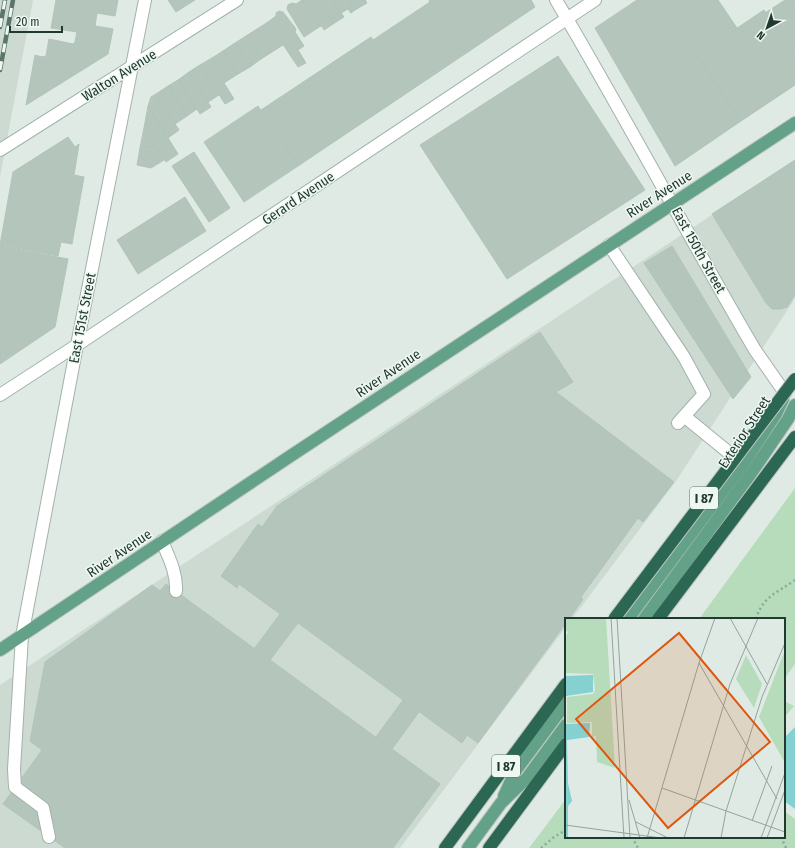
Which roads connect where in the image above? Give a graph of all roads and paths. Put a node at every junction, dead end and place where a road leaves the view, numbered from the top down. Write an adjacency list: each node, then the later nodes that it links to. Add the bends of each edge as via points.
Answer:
1 (145, 0): 6 (street, East 151st Street)
2 (237, 0): 6 (street, Walton Avenue)
3 (556, 0): 5 (street, East 150th Street)
4 (595, 0): 5 (street, Gerard Avenue)
5 (567, 18): 9 (street, East 150th Street); 11 (street, Gerard Avenue)
6 (131, 68): 8 (street, Walton Avenue); 11 (street, East 151st Street)
7 (795, 123): 9 (main road, River Avenue)
8 (0, 150)
9 (673, 203): 10 (main road, River Avenue); 14 (street, East 150th Street, via 752,344)
10 (609, 245): 18 (street, via 684,357 704,394 681,420); 19 (main road, River Avenue)
11 (77, 345): 15 (street, Gerard Avenue); 27 (street, East 151st Street)
12 (795, 375): 14 (main road, Exterior Street)
13 (795, 379): 22 (highway, I 87, bridge)
14 (786, 393): 18 (main road, Exterior Street)
15 (0, 395)
16 (795, 405): 18 (main road, Exterior Street, via 788,419)
17 (795, 437): 25 (highway, I 87)
18 (748, 468): 23 (main road, Exterior Street); 24 (main road, Exterior Street)
19 (162, 542): 21 (street, via 174,569); 27 (main road, River Avenue)
20 (795, 580): 26 (path, via 767,599 760,607)
21 (176, 591)
22 (615, 618)
23 (629, 618)
24 (645, 618)
25 (659, 618)
26 (756, 618)
27 (22, 636): 28 (main road, River Avenue); 35 (street, East 151st Street, via 15,787 43,808)
28 (0, 650)
29 (565, 685): 38 (highway, I 87)
30 (565, 704): 33 (main road, via 516,770)
31 (565, 726): 33 (main road, via 527,778)
32 (565, 745): 40 (highway, I 87)
33 (502, 803): 39 (main road)
34 (565, 831): 41 (path)
35 (49, 837)
36 (633, 838): 42 (path)
37 (781, 838): 43 (path)
38 (445, 848)
39 (468, 848)
40 (489, 848)
41 (540, 848)
42 (638, 848)
43 (786, 848)

